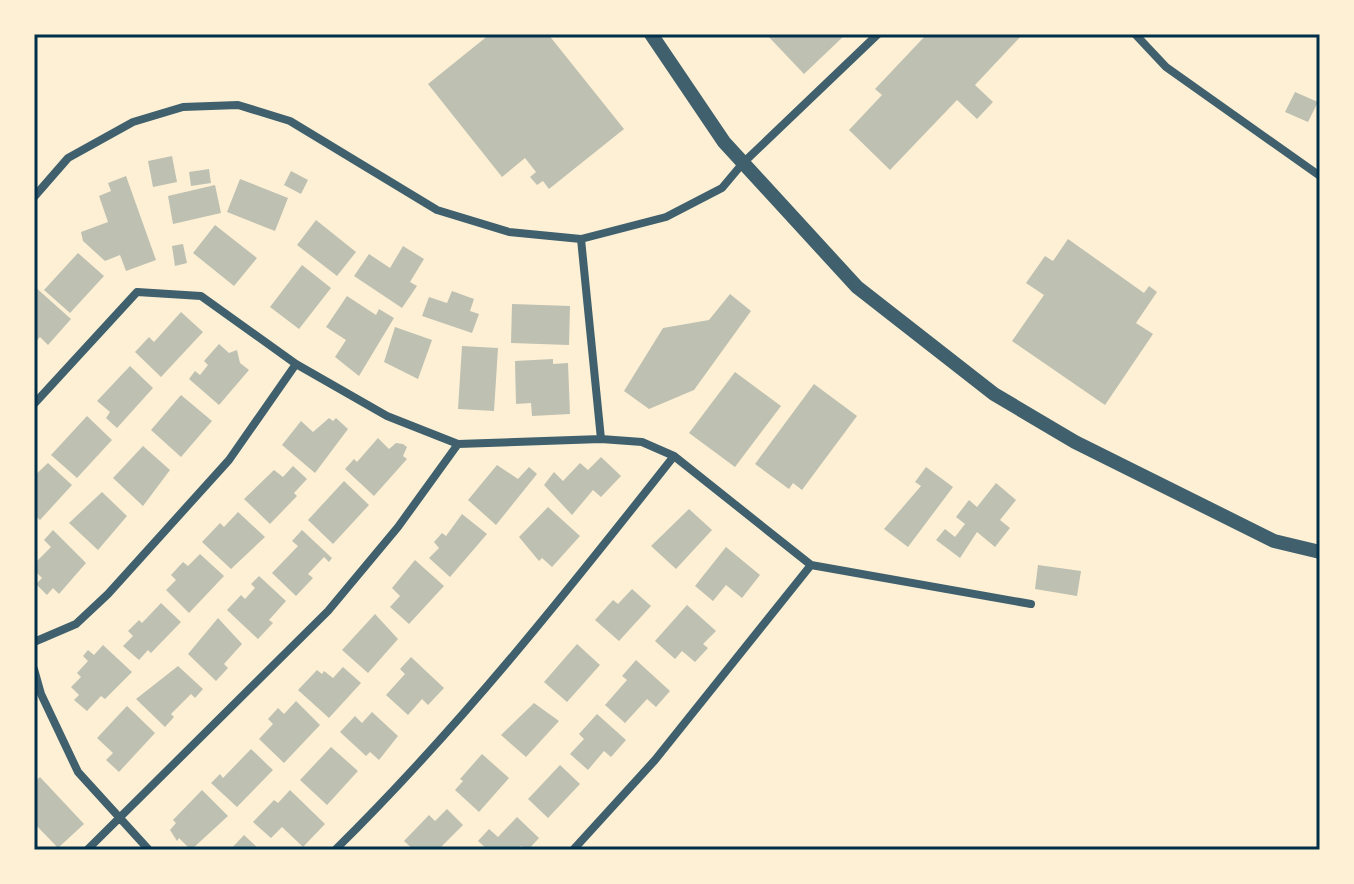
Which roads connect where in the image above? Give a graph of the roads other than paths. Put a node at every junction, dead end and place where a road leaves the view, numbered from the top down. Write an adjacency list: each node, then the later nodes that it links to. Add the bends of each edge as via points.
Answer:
1 (651, 34): 4 (street)
2 (878, 34): 4 (street)
3 (1135, 34): 5 (street, via 1166,67)
4 (743, 163): 7 (street, via 722,188 666,217); 13 (street, via 857,287 994,394 1075,442 1274,541)
5 (1320, 176)
6 (34, 197): 7 (street, via 68,158 133,122 183,107 238,105 290,121 437,210 509,232)
7 (581, 239): 10 (street)
8 (296, 364): 9 (street, via 201,296 137,292); 11 (street, via 387,416); 16 (street, via 229,460 108,594 76,624)
9 (34, 404)
10 (601, 439): 11 (street); 12 (street, via 642,442)
11 (458, 444): 18 (street, via 328,611)
12 (674, 456): 14 (street); 21 (street, via 511,661)
13 (1320, 552)
14 (811, 565): 15 (street); 22 (street, via 655,760)
15 (1031, 604)
16 (34, 642)
17 (34, 669): 18 (street, via 78,772)
18 (119, 819): 19 (street); 20 (street)
19 (87, 850)
20 (149, 850)
21 (335, 850)
22 (573, 850)

